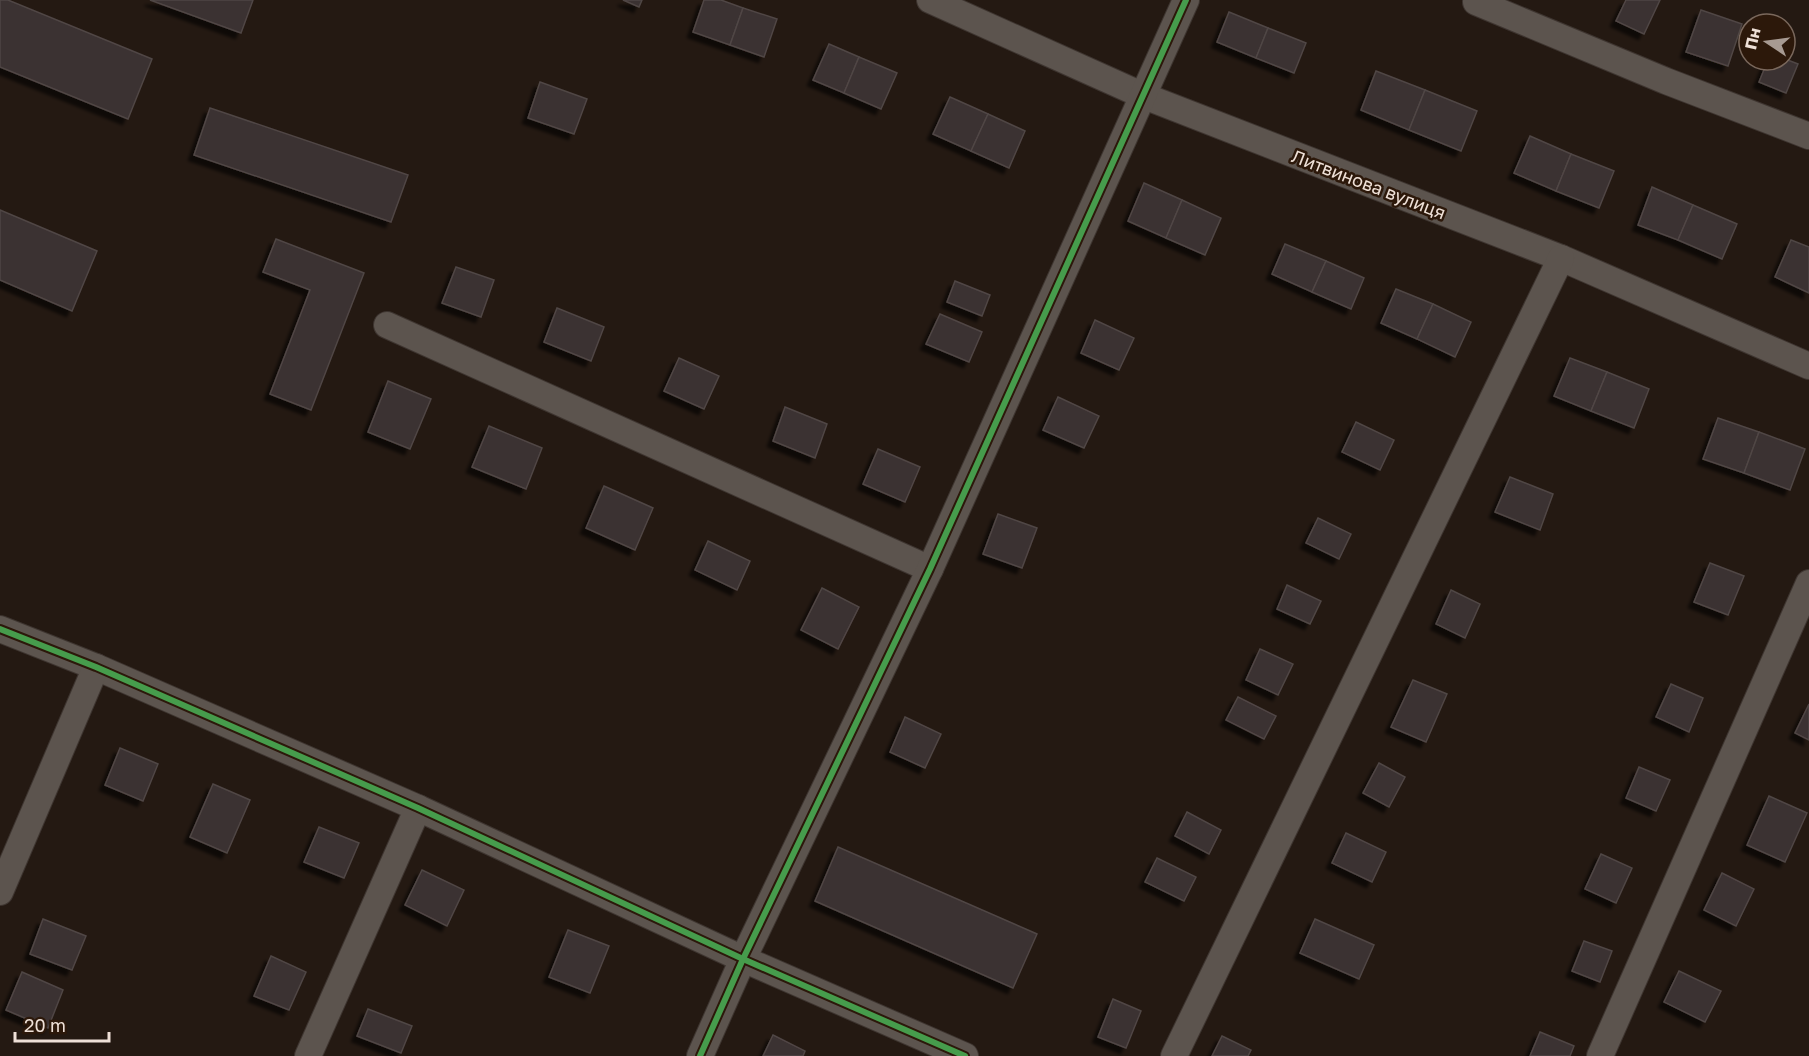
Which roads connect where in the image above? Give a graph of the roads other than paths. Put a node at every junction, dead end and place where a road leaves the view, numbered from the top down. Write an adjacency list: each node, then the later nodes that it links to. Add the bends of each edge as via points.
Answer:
1 (930, 0): 4 (street, Литвинова вулиця)
2 (1186, 0): 4 (street)
3 (1476, 2): 5 (street)
4 (1143, 96): 6 (street, Литвинова вулиця); 9 (street)
5 (1809, 136)
6 (1561, 258): 8 (street, Литвинова вулиця); 19 (street)
7 (387, 325): 9 (street)
8 (1809, 366)
9 (930, 569): 15 (street)
10 (1809, 583): 20 (street)
11 (0, 629): 12 (street)
12 (96, 667): 13 (street); 14 (street)
13 (418, 808): 15 (street); 16 (street)
14 (0, 892)
15 (743, 959): 17 (street); 18 (street)
16 (308, 1056)
17 (699, 1056)
18 (965, 1056)
19 (1174, 1056)
20 (1600, 1056)

